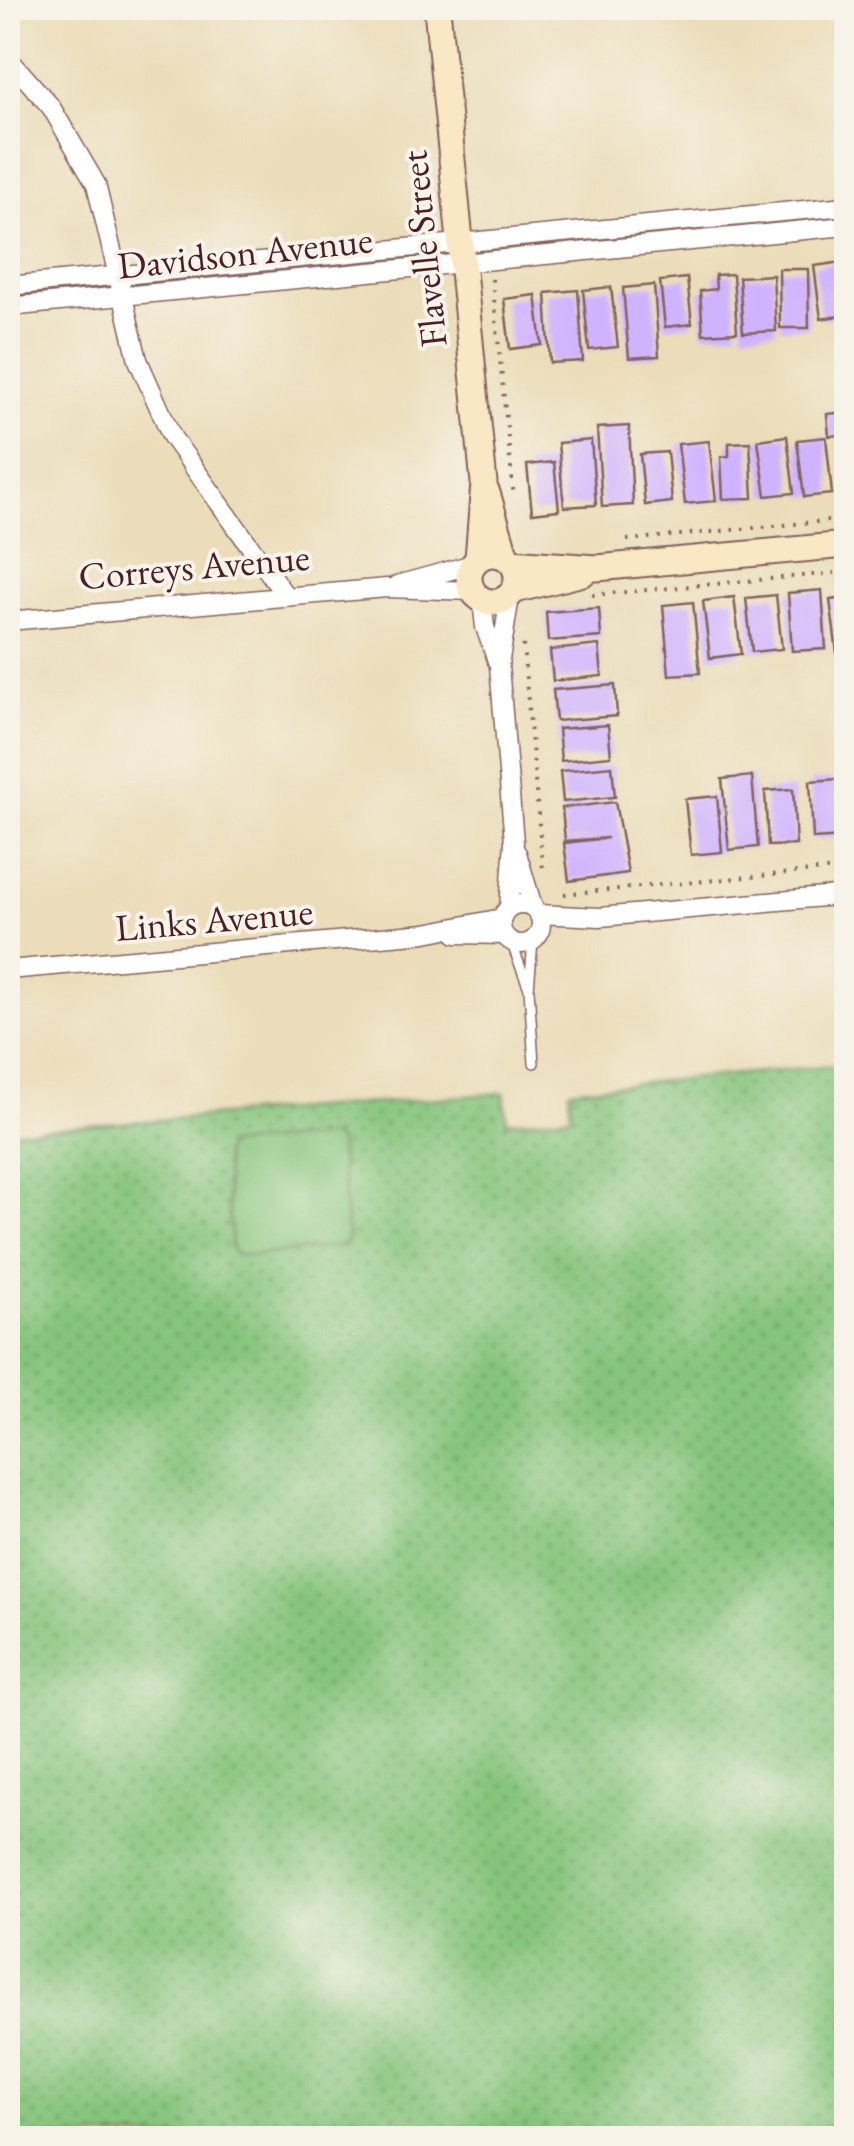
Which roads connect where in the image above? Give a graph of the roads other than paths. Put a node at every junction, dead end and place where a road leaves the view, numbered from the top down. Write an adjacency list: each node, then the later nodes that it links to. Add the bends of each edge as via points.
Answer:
1 (438, 8): 5 (street, Flavelle Street)
2 (8, 58): 6 (street, via 78,146 96,184)
3 (846, 206): 5 (street, Davidson Avenue)
4 (846, 226): 5 (street, Davidson Avenue)
5 (461, 252): 6 (street, Davidson Avenue); 8 (street, Davidson Avenue); 10 (street, Flavelle Street)
6 (120, 276): 7 (street, Davidson Avenue); 8 (street)
7 (8, 286)
8 (124, 296): 9 (street, Davidson Avenue); 17 (street, via 144,376 172,437)
9 (8, 307)
10 (484, 483): 12 (street, Flavelle Street); 13 (street, Flavelle Street)
11 (846, 545): 14 (street)
12 (509, 559): 13 (street, via 492,554); 14 (street); 16 (street, via 518,575)
13 (475, 562): 15 (street, Correys Avenue); 18 (street, via 468,578)
14 (598, 568): 16 (street)
15 (387, 588): 17 (street, Correys Avenue); 18 (street, Correys Avenue)
16 (512, 593): 18 (street, via 497,602); 20 (street)
17 (285, 595): 19 (street, Correys Avenue)
18 (478, 596): 20 (street)
19 (8, 621)
20 (499, 666): 21 (street)
21 (514, 842): 23 (street); 25 (street)
22 (846, 895): 24 (street)
23 (539, 906): 24 (street); 25 (street, via 521,904); 26 (street)
24 (600, 917): 26 (street)
25 (506, 926): 26 (street); 27 (street, Links Avenue); 28 (lane)
26 (537, 937): 28 (lane)
27 (8, 970)
28 (528, 989): 29 (lane)
29 (534, 1063)

